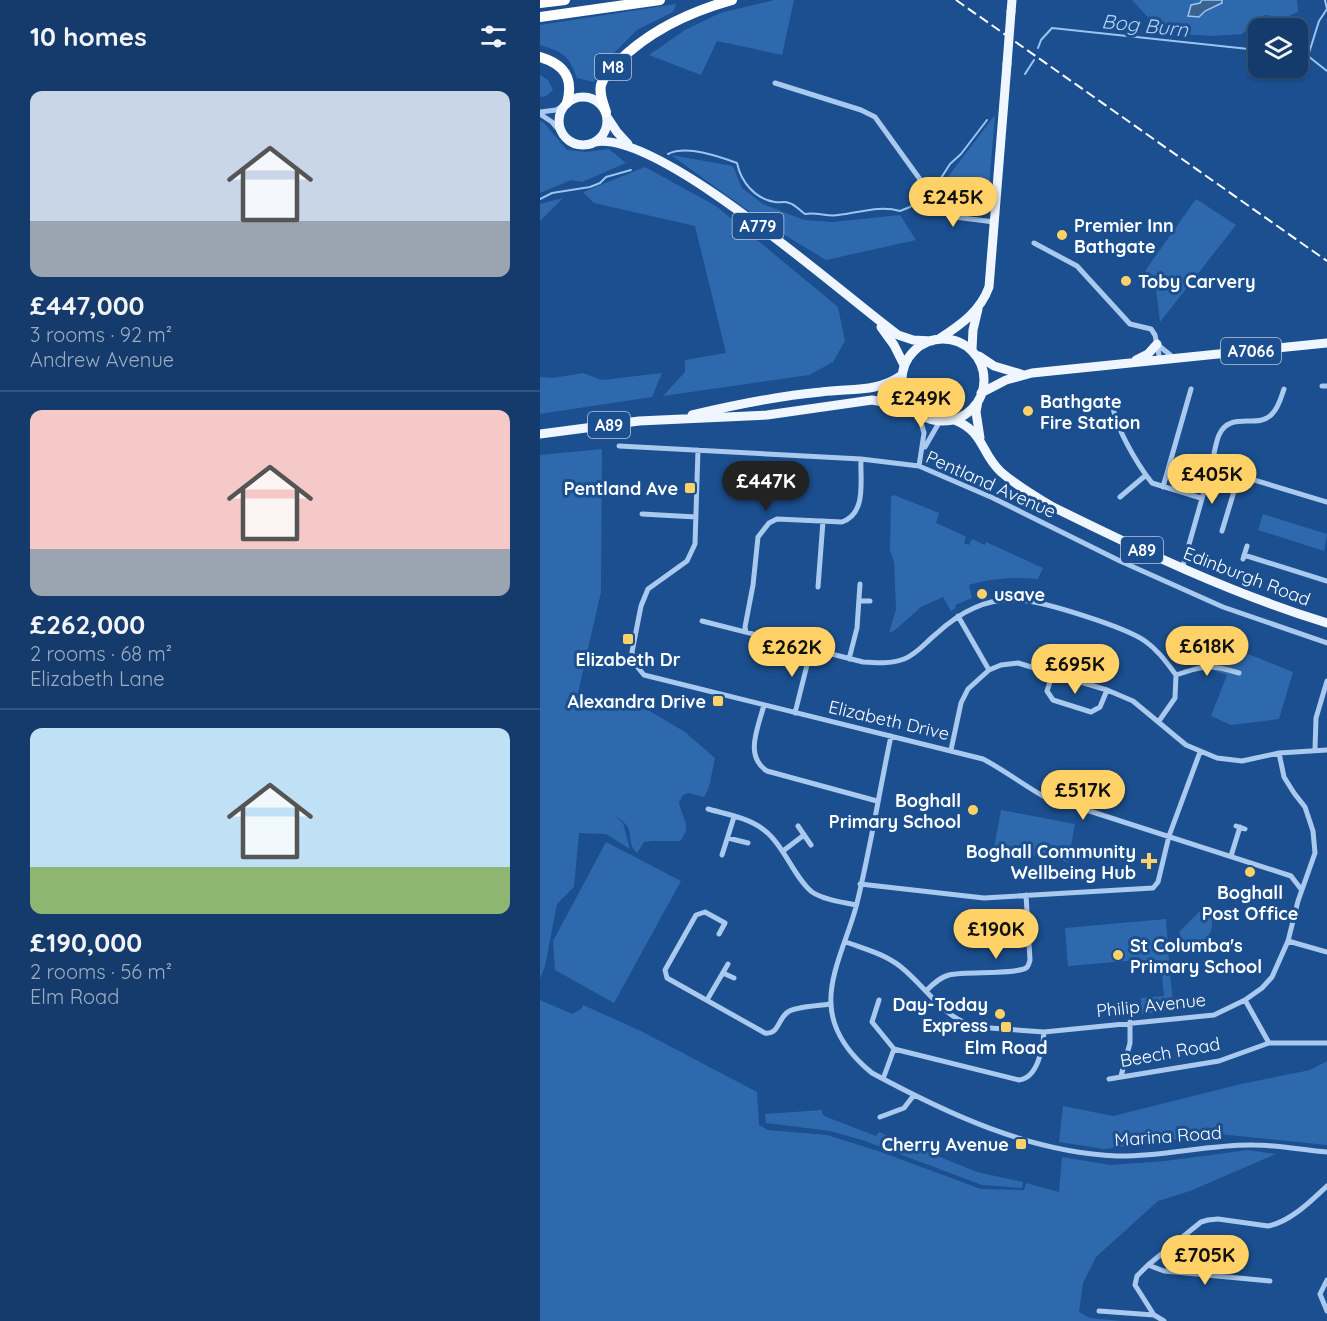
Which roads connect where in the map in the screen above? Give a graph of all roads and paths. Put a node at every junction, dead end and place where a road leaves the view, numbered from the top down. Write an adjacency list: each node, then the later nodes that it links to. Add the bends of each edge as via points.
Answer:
1 (565, 0): 5 (highway)
2 (660, 0): 6 (highway)
3 (732, 0): 11 (highway, M8, via 687,15 651,34 625,56 602,84)
4 (1012, 0): 15 (main road, bridge)
5 (540, 3)
6 (540, 17)
7 (540, 57): 9 (highway, M8, via 559,65 566,74 570,85)
8 (775, 83): 15 (street, via 875,117 948,213)
9 (566, 104): 10 (street); 11 (main road, A779, via 589,97 602,106); 12 (main road, via 559,118)
10 (540, 113): 12 (street)
11 (606, 115): 13 (main road, via 606,129); 14 (main road, A779)
12 (565, 137): 13 (main road, A779, via 579,145)
13 (595, 142): 14 (main road, A779, via 612,141)
14 (633, 147): 18 (main road, A779, via 710,191)
15 (995, 222): 17 (main road, via 989,287)
16 (1034, 243): 21 (street, via 1077,266 1130,324 1151,329)
17 (978, 309): 19 (main road); 22 (main road, via 973,330)
18 (873, 317): 19 (main road, A779, via 898,335); 26 (main road, A779, via 894,345)
19 (935, 340): 22 (main road, via 958,340); 26 (main road, A89, via 915,352)
20 (1327, 343): 23 (main road, A7066)
21 (1157, 344): 23 (street); 24 (street); 25 (main road)
22 (975, 352): 27 (main road, A7066, via 1007,372); 30 (main road, A89, via 984,375)
23 (1175, 359): 24 (main road, A7066)
24 (1160, 360): 25 (main road, A7066)
25 (1131, 363): 27 (main road, A7066)
26 (903, 370): 34 (main road, via 902,389); 35 (main road, A89, via 889,384 875,388 731,405)
27 (1024, 374): 30 (main road, A7066)
28 (1191, 389): 32 (street)
29 (1284, 389): 45 (street, via 1271,417 1236,420 1226,425 1219,434)
30 (980, 396): 36 (main road, A89, via 971,408); 39 (main road, Edinburgh Road / A89, via 976,412)
31 (1181, 396): 32 (street)
32 (1188, 398): 48 (street)
33 (1112, 400): 46 (street, via 1109,409)
34 (917, 412): 35 (main road, A89, via 872,400 767,415); 37 (main road, A89); 42 (street, via 924,433)
35 (678, 418): 38 (main road, A89)
36 (952, 419): 37 (main road, A89); 39 (main road, Edinburgh Road / A89, via 967,424)
37 (940, 421): 42 (street)
38 (540, 434)
39 (980, 440): 59 (main road, Edinburgh Road / A89, via 999,471 1032,495)
40 (619, 446): 41 (street, Pentland Avenue)
41 (698, 450): 43 (street, Pentland Avenue); 54 (street, Elizabeth Drive)
42 (922, 451): 44 (street)
43 (861, 459): 44 (street, Pentland Avenue); 55 (street, via 856,513 842,522)
44 (919, 466): 69 (street, Pentland Avenue, via 1223,607)
45 (1211, 467): 47 (street); 50 (street)
46 (1146, 475): 48 (street); 49 (street)
47 (1239, 475): 51 (street); 57 (street)
48 (1162, 487): 50 (street)
49 (1120, 497)
50 (1202, 498): 59 (street)
51 (1327, 502)
52 (642, 514): 53 (street)
53 (650, 514): 54 (street); 56 (street)
54 (696, 517): 78 (street, Elizabeth Drive, via 695,544 687,561 648,589 632,652 635,664 644,675 656,680)
55 (823, 521): 62 (street); 68 (street, via 777,519 759,537)
56 (649, 522)
57 (1221, 531)
58 (1247, 546): 60 (street, via 1244,557)
59 (1182, 569): 67 (main road, Edinburgh Road / A89)
60 (1327, 580)
61 (860, 584): 63 (street)
62 (818, 587)
63 (859, 601): 64 (street); 71 (street)
64 (870, 601)
65 (958, 616): 71 (street, via 903,659 878,664); 72 (street); 75 (street, via 1001,601 1041,604 1144,640)
66 (702, 621): 68 (street)
67 (1327, 623)
68 (746, 632): 70 (street)
69 (1327, 644)
70 (811, 649): 71 (street); 79 (street)
71 (849, 659)
72 (989, 670): 73 (street, via 1018,663); 83 (street, via 975,680 961,703)
73 (1053, 673): 77 (street); 77 (street, via 1047,691 1053,700 1091,712 1100,707)
74 (1239, 673): 75 (street, via 1205,666)
75 (1176, 675): 80 (street, via 1175,698)
76 (1327, 681): 82 (street, via 1316,718)
77 (1107, 690): 80 (street, via 1133,701)
78 (764, 705): 79 (street, Elizabeth Drive); 88 (street, via 753,750 760,767)
79 (795, 713): 81 (street, Elizabeth Drive)
80 (1159, 721): 85 (street)
81 (891, 736): 83 (street, Elizabeth Drive); 88 (street, Marina Road)
82 (1315, 749): 84 (street); 86 (street)
83 (951, 750): 90 (street, Elizabeth Drive, via 1001,768 1042,796)
84 (1327, 750)
85 (1200, 752): 86 (street, via 1242,761); 95 (street)
86 (1279, 753): 103 (street, Philip Avenue, via 1284,777 1305,807 1313,831 1315,853)
87 (1098, 780): 90 (street)
88 (878, 801): 102 (street, Marina Road)
89 (708, 809): 91 (street)
90 (1088, 811): 95 (street, Elizabeth Drive)
91 (734, 817): 96 (street); 99 (street, via 762,828)
92 (798, 826): 94 (street)
93 (1240, 827): 101 (street)
94 (804, 835): 98 (street); 99 (street)
95 (1169, 836): 101 (street, Elizabeth Drive); 104 (street, via 1158,882 1153,888)
96 (728, 838): 97 (street); 100 (street)
97 (748, 843)
98 (812, 844)
99 (783, 851): 105 (street, via 813,893)
100 (723, 855)
101 (1231, 856): 103 (street, Elizabeth Drive, via 1291,876)
102 (860, 884): 104 (street, via 984,898); 105 (street, Marina Road)
103 (1301, 889): 107 (street, Philip Avenue)
104 (1026, 895): 113 (street, via 1029,965 948,975)
105 (856, 905): 108 (street, Marina Road)
106 (719, 934): 115 (street, via 725,923 705,912 696,915 665,969 667,978)
107 (1288, 941): 109 (street); 116 (street, Philip Avenue, via 1272,977)
108 (846, 942): 113 (street, Philip Avenue, via 901,966); 117 (street, Marina Road, via 832,977)
109 (1327, 952)
110 (728, 964): 111 (street)
111 (723, 973): 112 (street); 115 (street)
112 (734, 978)
113 (926, 991): 119 (street, Philip Avenue, via 948,1014 966,1024)
114 (879, 999): 122 (street, via 872,1022)
115 (707, 1000): 117 (street, via 770,1034 790,1010)
116 (1245, 1000): 118 (street, Philip Avenue, via 1214,1015); 120 (street)
117 (831, 1004): 124 (street, Marina Road, via 847,1048 866,1069)
118 (1130, 1022): 119 (street, Philip Avenue); 123 (street, via 1130,1043)
119 (1044, 1032): 122 (street, via 1030,1076 1019,1080)
120 (1269, 1043): 121 (street, Beech Road); 123 (street, Beech Road, via 1219,1061)
121 (1327, 1043)
122 (894, 1049): 124 (street)
123 (1121, 1076): 125 (street, Beech Road)
124 (883, 1079): 126 (street, Marina Road)
125 (1109, 1079)
126 (914, 1095): 127 (street, via 904,1108); 128 (street, Marina Road, via 959,1118 1061,1149 1118,1156 1254,1145)
127 (880, 1117)
128 (1327, 1152)
129 (1327, 1186): 130 (street, via 1277,1224 1218,1219 1201,1222)
130 (1148, 1265): 132 (street, via 1164,1271); 135 (street, via 1137,1275 1135,1285)
131 (1327, 1280): 134 (street, via 1320,1294)
132 (1270, 1281)
133 (1099, 1311): 135 (street)
134 (1327, 1311)
135 (1154, 1315): 136 (street)
136 (1164, 1321)

